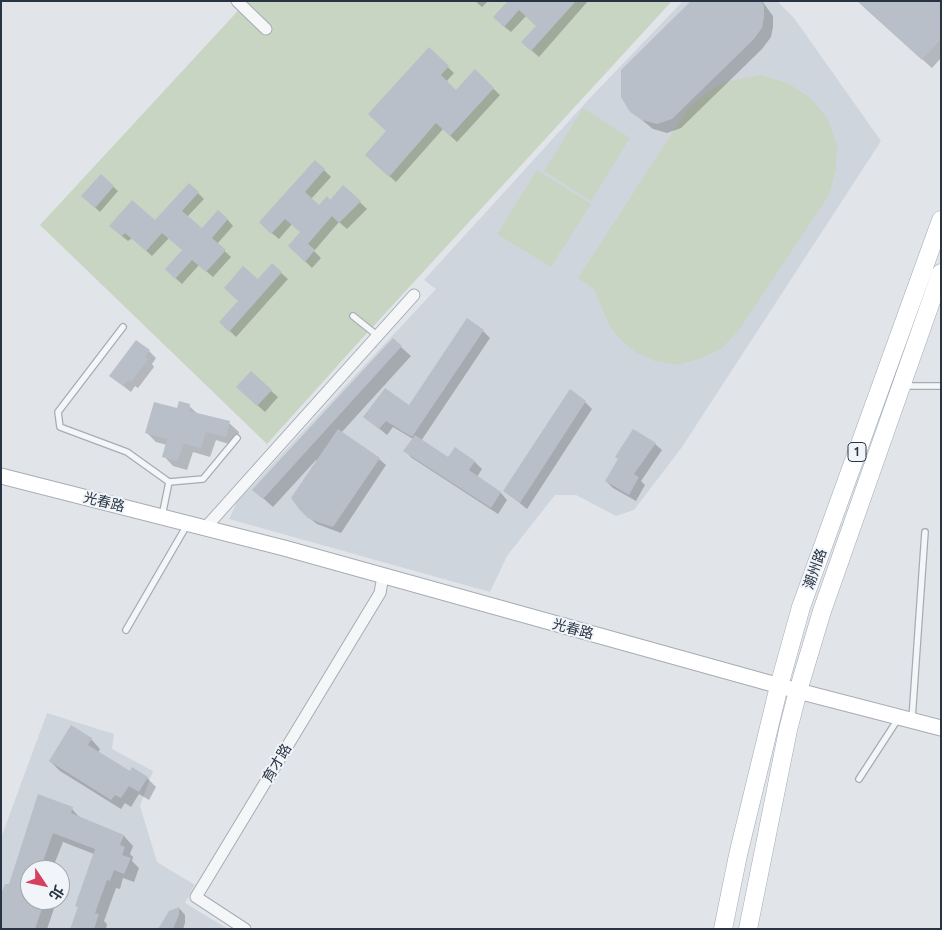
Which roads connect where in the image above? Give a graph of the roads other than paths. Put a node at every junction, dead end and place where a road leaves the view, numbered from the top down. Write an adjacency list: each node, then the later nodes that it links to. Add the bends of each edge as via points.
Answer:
1 (236, 1): 2 (street)
2 (266, 29)
3 (941, 220): 20 (main road, 潮州路 / 1, via 801,607)
4 (941, 273): 9 (main road, 潮州路 / 1)
5 (414, 295): 8 (street)
6 (354, 316): 8 (lane)
7 (123, 327): 13 (lane, via 58,412 60,427 127,452)
8 (378, 336): 16 (street)
9 (901, 386): 10 (lane); 21 (main road, 潮州路 / 1, via 822,611)
10 (941, 386)
11 (237, 438): 13 (lane, via 204,479)
12 (1, 476): 14 (main road, 光春路)
13 (169, 482): 14 (lane)
14 (162, 516): 15 (main road, 光春路)
15 (188, 523): 16 (main road, 光春路); 19 (lane)
16 (206, 528): 18 (main road, 光春路)
17 (925, 532): 22 (lane)
18 (383, 576): 20 (main road, 光春路); 25 (street, 育才路, via 380,593 196,897)
19 (126, 630)
20 (779, 686): 21 (main road, 光春路); 26 (main road, 潮州路 / 1)
21 (798, 691): 22 (main road, 光春路); 27 (main road, 潮州路 / 1)
22 (905, 719): 23 (main road, 光春路); 24 (lane)
23 (941, 728)
24 (859, 778)
25 (245, 929)
26 (723, 929)
27 (748, 929)

